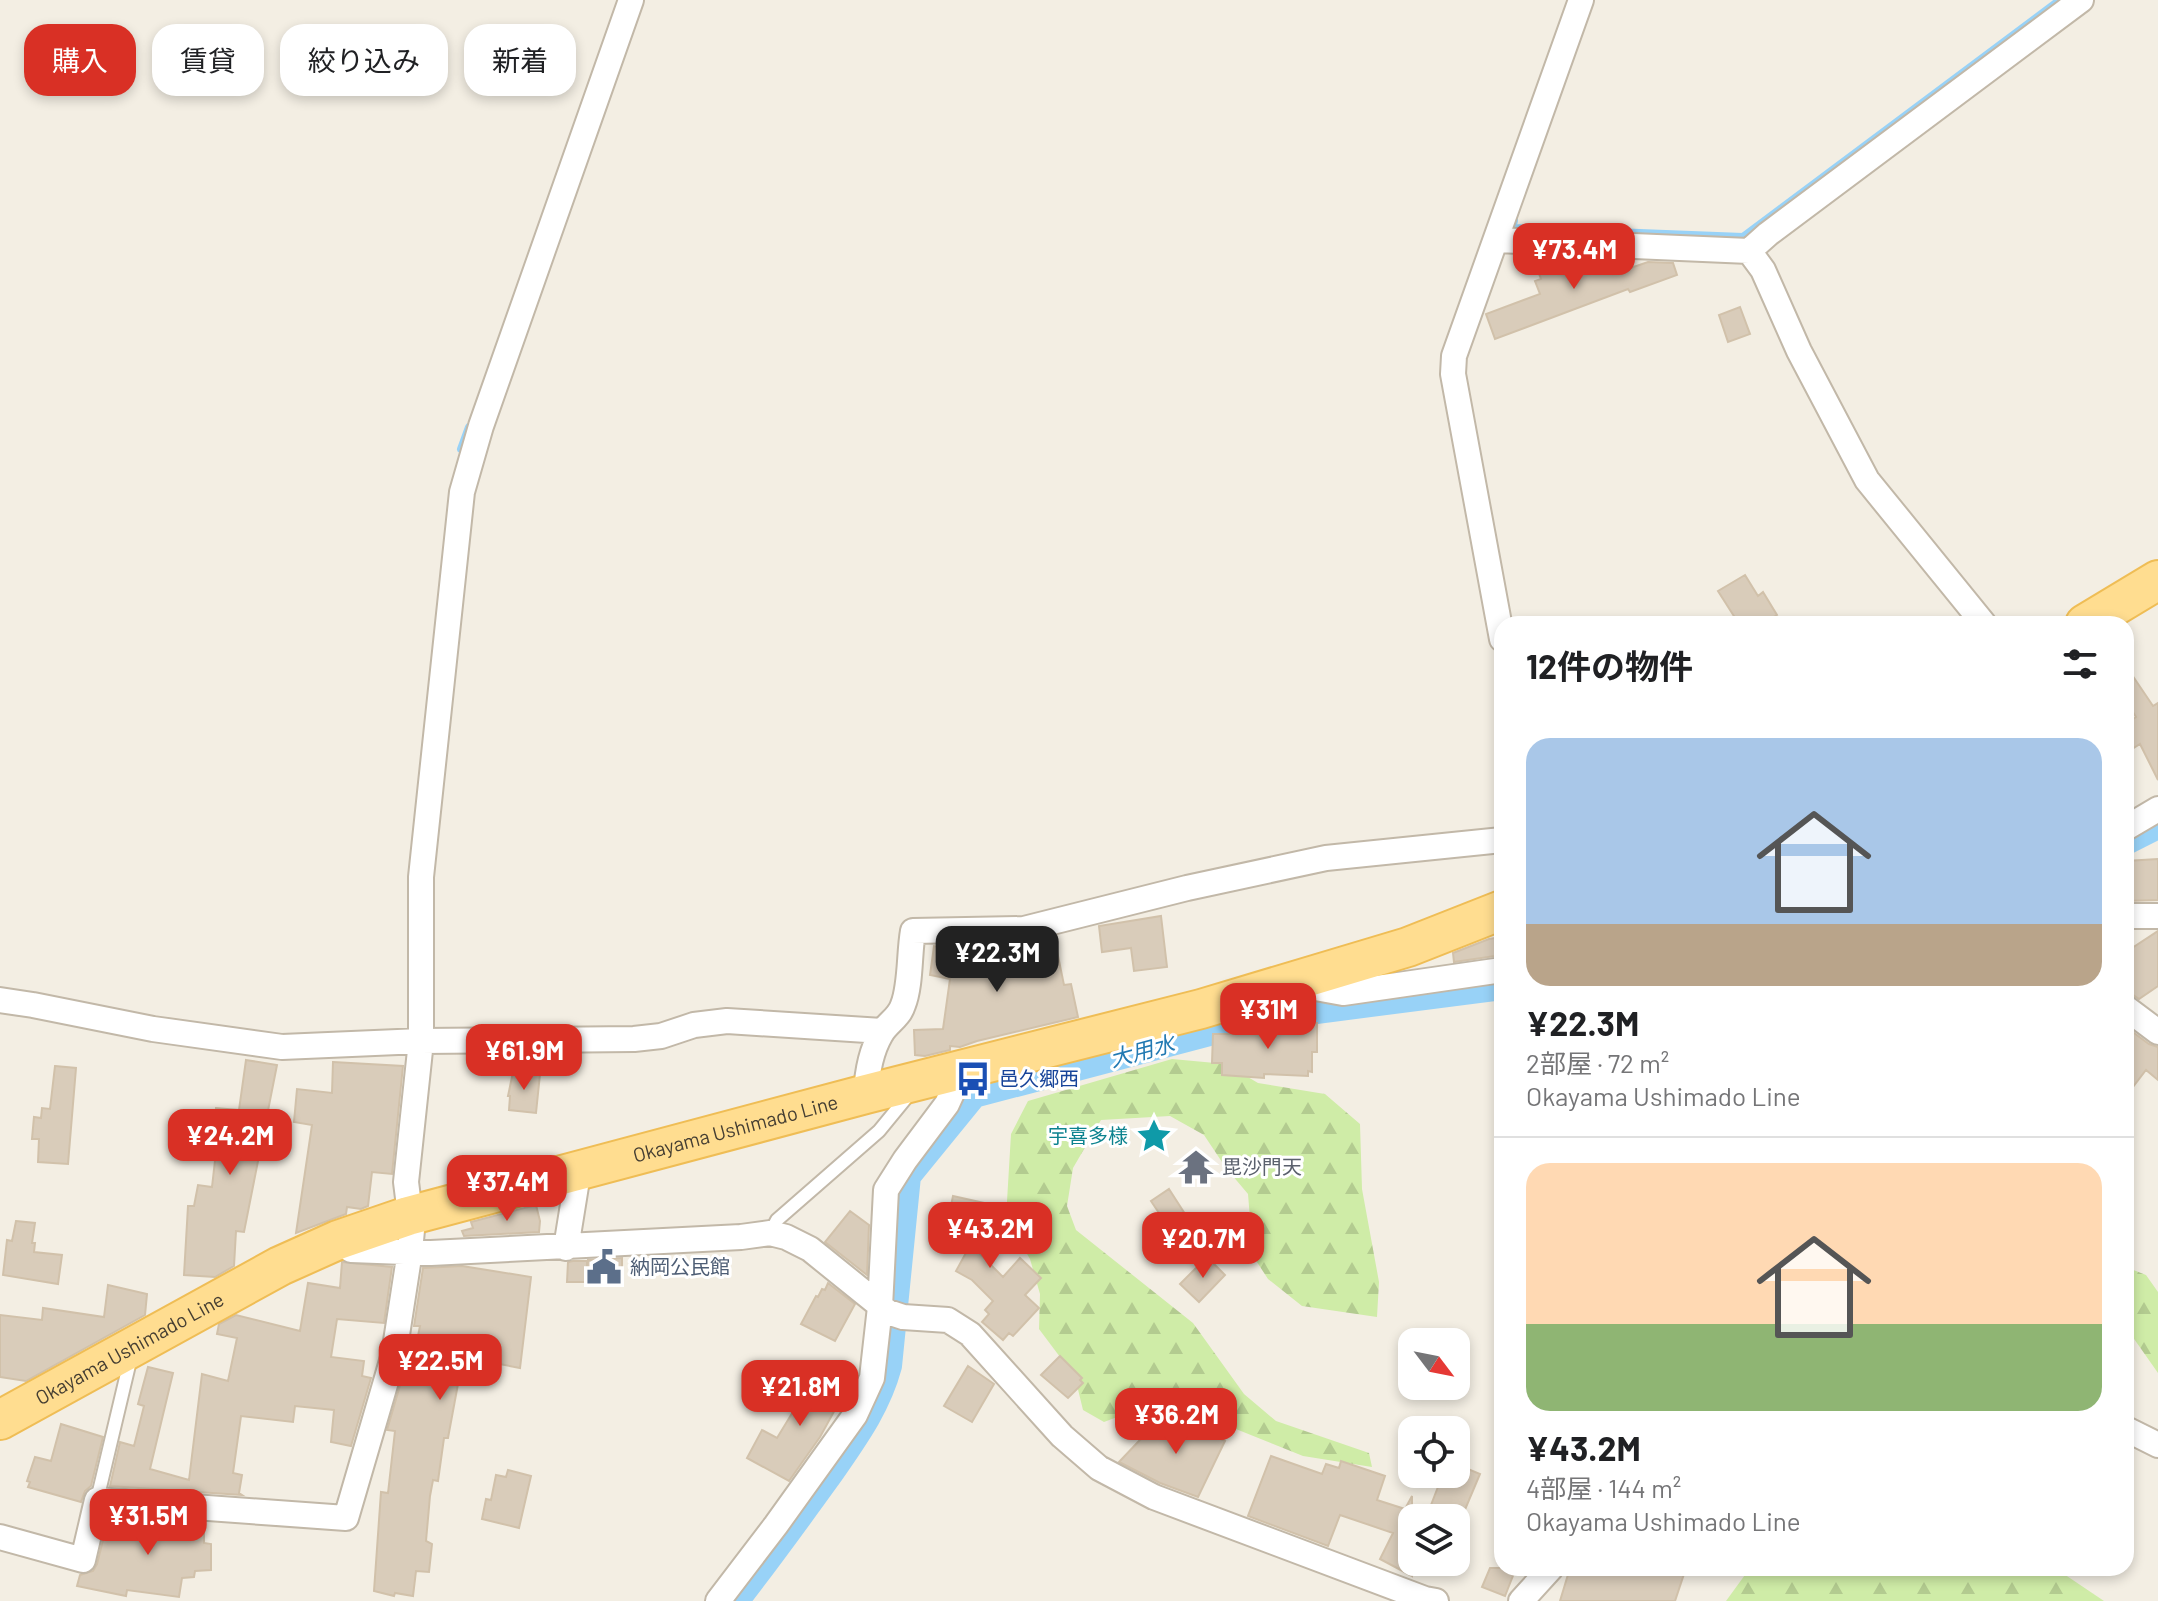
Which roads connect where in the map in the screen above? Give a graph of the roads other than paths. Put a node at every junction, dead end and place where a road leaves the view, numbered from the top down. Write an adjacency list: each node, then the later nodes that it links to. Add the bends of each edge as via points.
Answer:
1 (631, 0): 22 (street, via 462,492 421,877)
2 (1581, 0): 4 (street)
3 (2081, 0): 5 (street)
4 (1496, 240): 5 (street); 7 (street, via 1462,330 1453,374)
5 (1749, 251): 8 (street, via 1867,480)
6 (2158, 580): 9 (main road)
7 (1498, 616)
8 (1978, 616)
9 (2098, 616)
10 (2158, 809): 11 (street)
11 (2134, 823)
12 (1494, 841): 20 (street, via 1326,858 1024,929 913,931 904,1005)
13 (1494, 913): 17 (main road, Okayama Ushimado Line)
14 (2134, 916): 15 (street)
15 (2158, 916)
16 (1494, 971): 17 (street, via 1343,993)
17 (1290, 984): 23 (main road, Okayama Ushimado Line)
18 (0, 1000): 22 (street, via 282,1047)
19 (2134, 1014): 21 (street)
20 (882, 1031): 22 (street, via 727,1021 634,1039); 25 (street)
21 (2158, 1032)
22 (421, 1041): 28 (street, via 406,1182)
23 (962, 1071): 24 (main road, Okayama Ushimado Line); 30 (street, via 947,1104 886,1190)
24 (914, 1081): 25 (main road, Okayama Ushimado Line); 27 (lane, via 911,1093 879,1131 777,1220)
25 (866, 1094): 26 (main road, Okayama Ushimado Line)
26 (571, 1173): 28 (main road, Okayama Ushimado Line); 29 (street, via 576,1186)
27 (770, 1233): 29 (street); 30 (street, via 810,1249)
28 (409, 1234): 29 (street, via 431,1253); 31 (main road, Okayama Ushimado Line, via 338,1240); 35 (street, via 394,1354 346,1518)
29 (566, 1248)
30 (890, 1312): 38 (street, via 872,1378 855,1415); 39 (street, via 948,1320 970,1334 1062,1436 1099,1468 1198,1515)
31 (122, 1353): 32 (main road, Okayama Ushimado Line); 35 (lane, via 129,1365)
32 (0, 1420)
33 (2134, 1433): 34 (street)
34 (2158, 1445)
35 (97, 1500): 36 (street, via 83,1560)
36 (0, 1537)
37 (1544, 1576): 40 (street)
38 (718, 1601)
39 (1436, 1601)
40 (1521, 1601)

